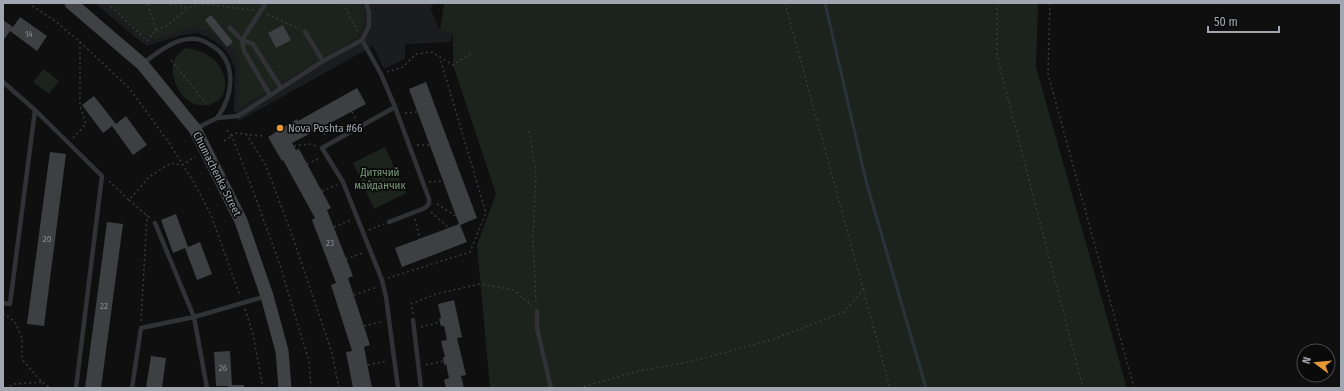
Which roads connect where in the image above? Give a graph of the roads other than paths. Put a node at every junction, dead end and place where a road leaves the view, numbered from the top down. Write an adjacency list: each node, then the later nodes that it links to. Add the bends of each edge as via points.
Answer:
1 (71, 3): 9 (street, Chumachenka Street)
2 (266, 3): 6 (lane)
3 (366, 3): 7 (lane, via 369,26)
4 (230, 28): 6 (lane)
5 (305, 32): 8 (lane)
6 (242, 40): 11 (lane, via 253,44); 12 (lane, via 244,51)
7 (362, 40): 8 (lane); 13 (lane)
8 (323, 61): 11 (lane)
9 (142, 64): 15 (lane, via 161,50 188,39 202,40 218,48 228,65 231,80 230,94); 16 (street, Chumachenka Street)
10 (3, 82): 14 (lane)
11 (281, 88): 12 (lane)
12 (270, 95): 15 (lane, via 238,116)
13 (396, 107): 17 (lane, via 429,204 425,208); 28 (lane, via 322,148 343,182 383,282)
14 (35, 110): 20 (lane, via 10,304); 24 (lane, via 102,176)
15 (217, 118): 16 (lane)
16 (195, 129): 19 (street, Chumachenka Street, via 241,221)
17 (389, 222)
18 (156, 223): 22 (lane)
19 (267, 296): 22 (lane); 27 (street, Chumachenka Street, via 282,351)
20 (3, 303)
21 (536, 311): 30 (lane, via 537,328)
22 (194, 317): 25 (lane, via 140,328); 26 (lane)
23 (413, 320): 29 (lane)
24 (76, 388)
25 (132, 388)
26 (207, 388)
27 (286, 388)
28 (398, 388)
29 (421, 388)
30 (550, 388)

